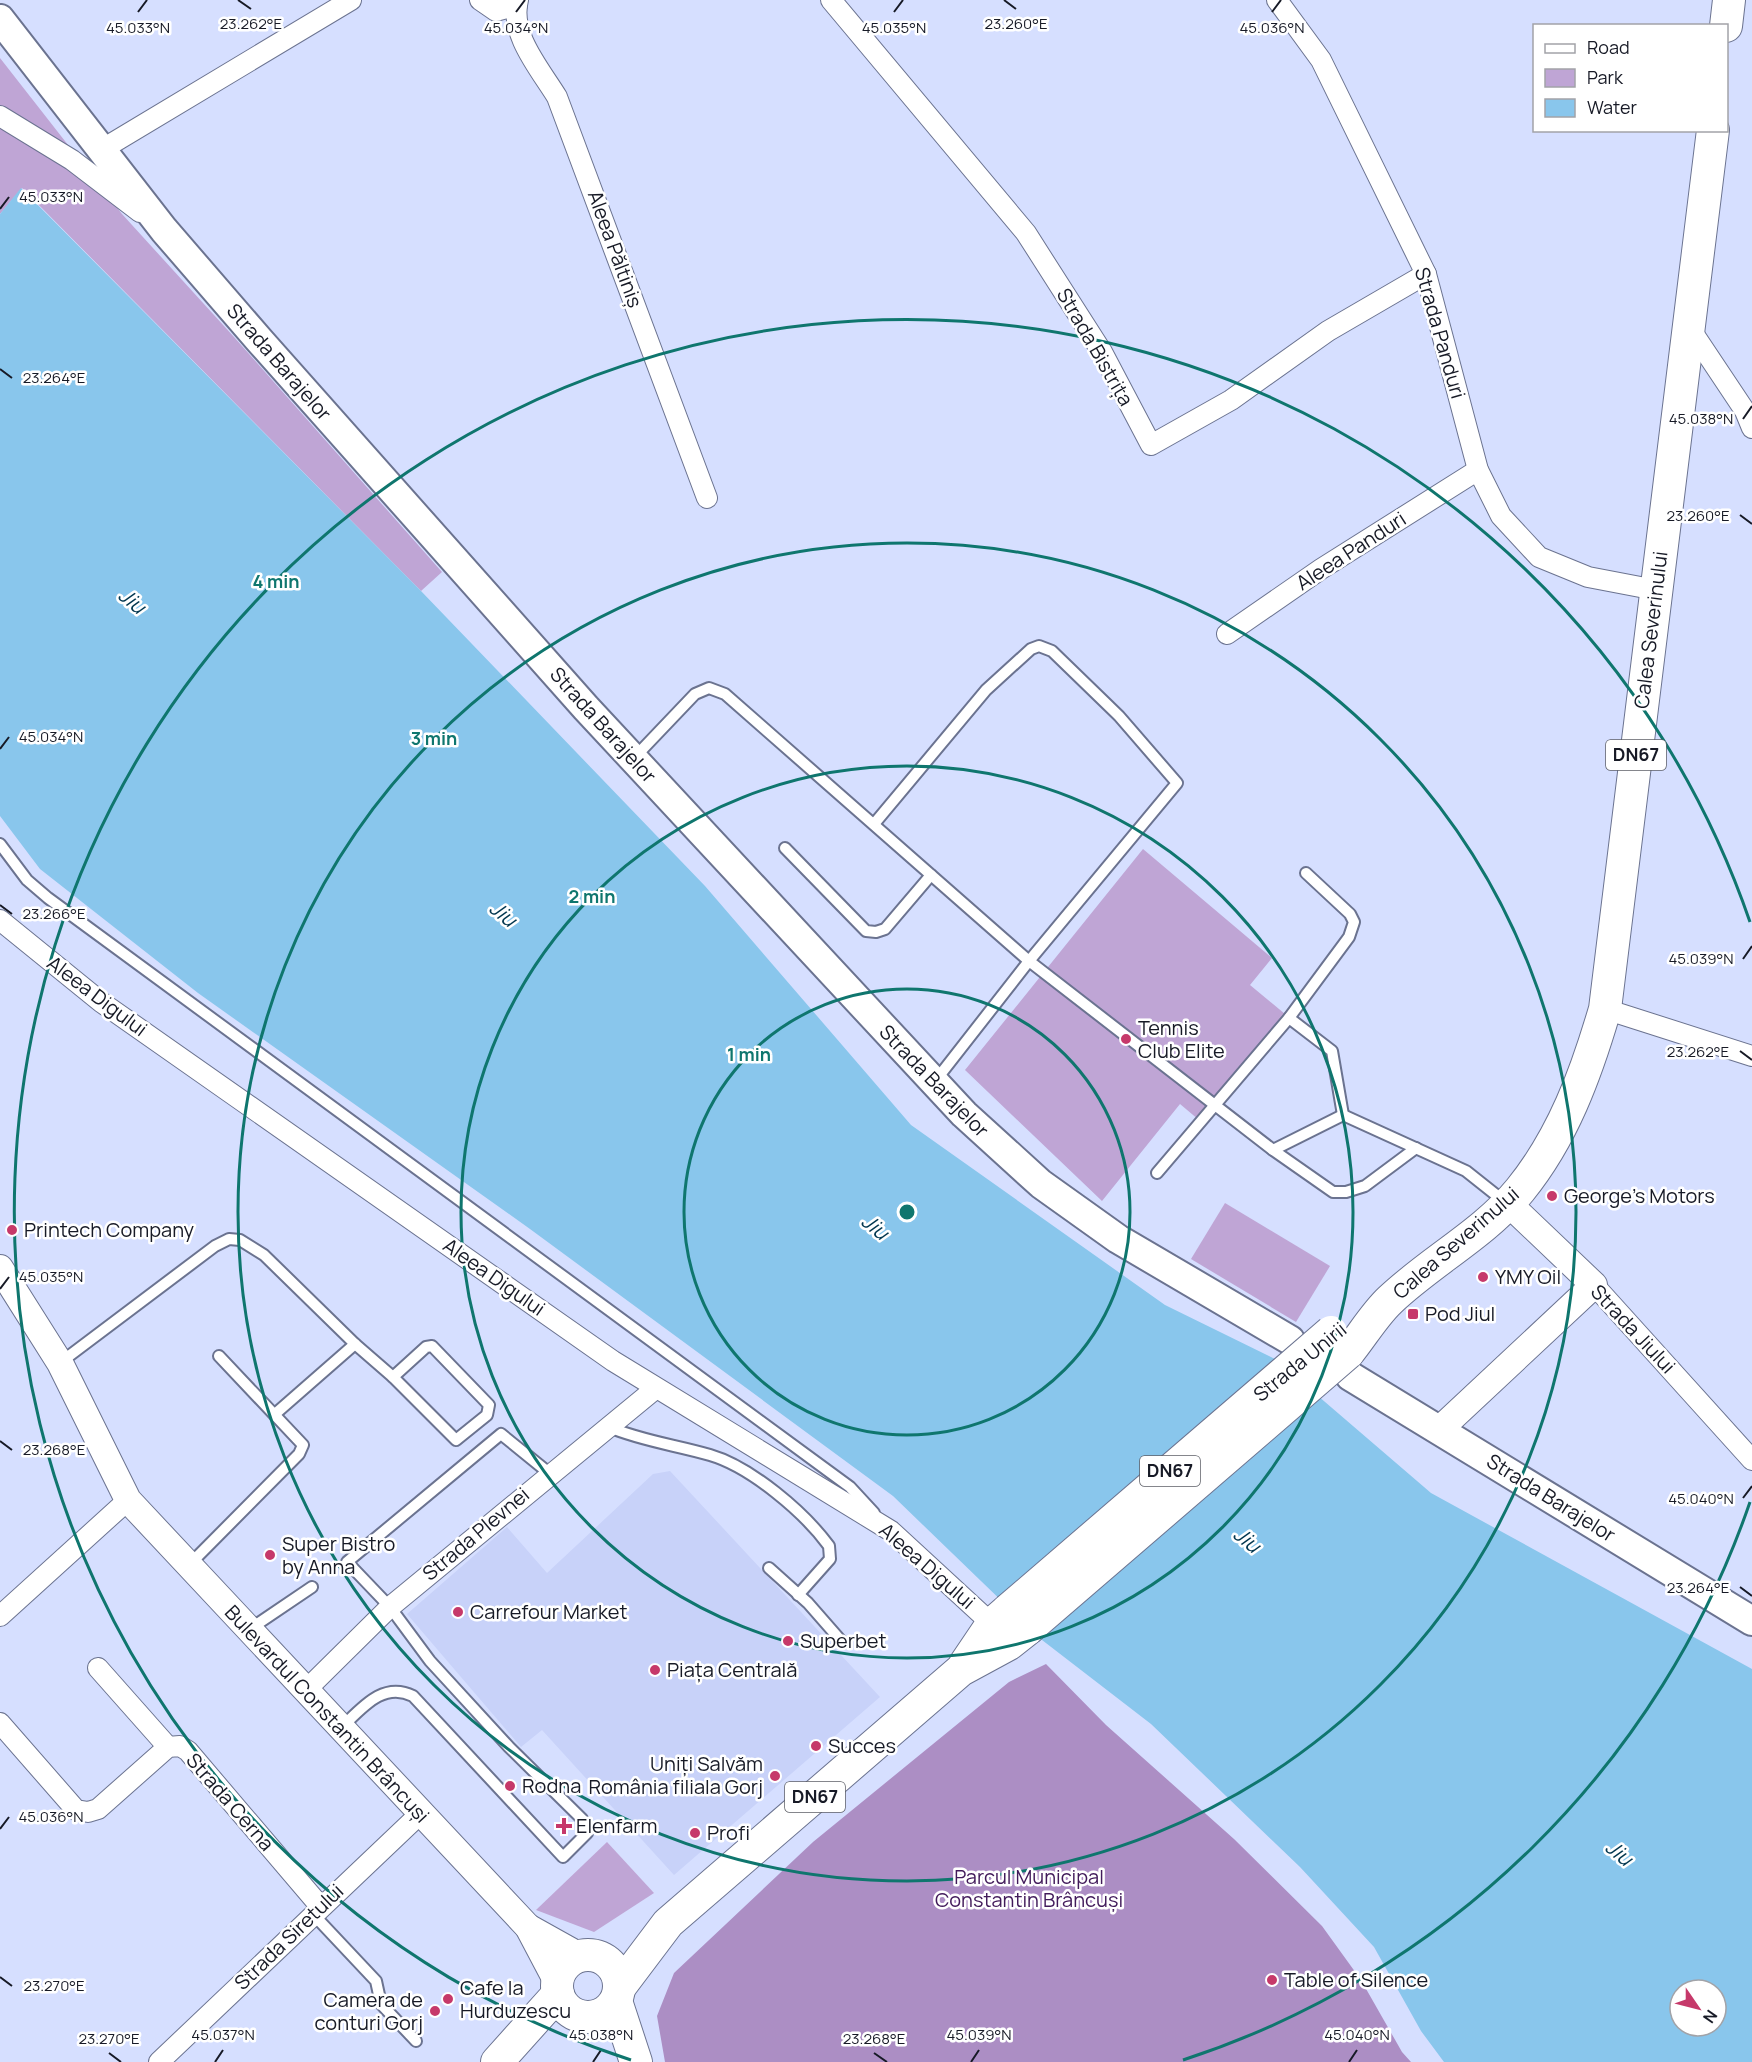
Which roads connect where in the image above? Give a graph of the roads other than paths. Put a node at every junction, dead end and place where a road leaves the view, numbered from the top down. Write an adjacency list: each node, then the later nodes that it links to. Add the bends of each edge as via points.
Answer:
1 (351, 0): 11 (street)
2 (480, 0): 6 (street, Aleea Păltiniș, via 496,11)
3 (831, 0): 13 (street, Strada Bistrița, via 1026,233 1102,352 1151,445 1231,400 1328,331)
4 (1277, 0): 13 (street, Strada Panduri, via 1321,60)
5 (1729, 0): 8 (main road)
6 (518, 3): 17 (street, Aleea Păltiniș, via 516,24 561,108)
7 (0, 19): 11 (main road, Strada Barajelor)
8 (1726, 24)
9 (0, 116): 12 (street, via 72,160)
10 (1713, 132): 14 (main road, Calea Severinului / DN67)
11 (101, 150): 12 (main road, Strada Barajelor)
12 (164, 230): 20 (main road, Strada Barajelor)
13 (1426, 274): 16 (street, Strada Panduri)
14 (1689, 327): 15 (street); 18 (main road, Calea Severinului / DN67)
15 (1752, 428)
16 (1478, 470): 18 (street, Strada Panduri, via 1501,516 1539,557 1588,577); 19 (street, Aleea Panduri)
17 (706, 498)
18 (1656, 590): 28 (main road, Calea Severinului / DN67)
19 (1227, 634)
20 (633, 758): 21 (lane, via 695,694 709,688 725,694); 31 (main road, Strada Barajelor)
21 (874, 824): 25 (lane); 27 (lane, via 986,690 1031,649 1039,646 1052,651 1119,716 1177,783)
22 (0, 843): 54 (lane, via 27,880 48,898 850,1487)
23 (785, 848): 25 (lane, via 866,931 885,929)
24 (1306, 873): 29 (lane, via 1354,922 1349,937)
25 (931, 875): 27 (lane)
26 (0, 920): 47 (street, Aleea Digului, via 101,1002)
27 (1029, 961): 31 (lane); 32 (lane)
28 (1605, 1010): 30 (street); 37 (main road, Calea Severinului / DN67, via 1589,1063 1547,1155)
29 (1289, 1018): 32 (lane); 33 (lane, via 1332,1051)
30 (1752, 1056)
31 (934, 1083): 41 (main road, Strada Barajelor, via 991,1141 1065,1202 1150,1259)
32 (1216, 1106): 35 (lane); 36 (lane)
33 (1343, 1114): 34 (lane); 35 (lane)
34 (1416, 1148): 35 (lane, via 1365,1186 1346,1192 1332,1192); 37 (lane, via 1466,1171)
35 (1273, 1150)
36 (1157, 1173)
37 (1508, 1203): 39 (street, Strada Jiului); 40 (main road, Calea Severinului / DN67)
38 (0, 1268): 45 (street, Bulevardul Constantin Brâncuși)
39 (1594, 1285): 50 (street); 51 (street, Strada Jiului)
40 (1389, 1301): 43 (main road, Strada Unirii / DN67)
41 (1290, 1341)
42 (355, 1344): 45 (lane, via 264,1255 240,1240 229,1239); 46 (lane); 48 (lane)
43 (1343, 1354): 50 (main road, Strada Barajelor); 61 (main road, Strada Unirii / DN67, bridge)
44 (219, 1356): 48 (lane)
45 (60, 1363): 53 (street, Bulevardul Constantin Brâncuși)
46 (393, 1377): 46 (lane, via 456,1440 489,1410 489,1405 432,1346)
47 (655, 1389): 49 (street, Strada Plevnei); 54 (street, Aleea Digului)
48 (275, 1414): 55 (lane, via 303,1445 299,1454)
49 (609, 1426): 52 (street, Strada Plevnei); 58 (lane, via 746,1470 799,1514 829,1546 830,1559)
50 (1440, 1429): 62 (main road, Strada Barajelor)
51 (1752, 1460)
52 (549, 1473): 59 (street, Strada Plevnei); 59 (lane, via 507,1437 501,1434 493,1438 347,1562)
53 (128, 1500): 55 (street, Bulevardul Constantin Brâncuși); 60 (street)
54 (891, 1531): 61 (street, Aleea Digului)
55 (188, 1566): 63 (street, Bulevardul Constantin Brâncuși)
56 (769, 1568): 58 (lane)
57 (312, 1587): 63 (lane)
58 (798, 1595): 64 (lane)
59 (390, 1606): 66 (street, Strada Plevnei); 68 (lane, via 430,1661 508,1747 582,1819 587,1833 563,1857 414,1696 406,1692 387,1690 370,1700)
60 (0, 1616)
61 (1010, 1621): 72 (main road, Strada Unirii / DN67, via 1009,1644 961,1670)
62 (1752, 1621)
63 (249, 1630): 66 (street, Bulevardul Constantin Brâncuși)
64 (843, 1643)
65 (98, 1668): 69 (street)
66 (306, 1690): 68 (street, Bulevardul Constantin Brâncuși)
67 (0, 1723): 69 (street, Strada Cerna, via 76,1810 88,1812 98,1809)
68 (341, 1728): 70 (street, Bulevardul Constantin Brâncuși)
69 (168, 1747): 71 (street, Strada Cerna, via 180,1746 188,1751)
70 (421, 1813): 71 (street, Strada Siretului); 73 (street, Bulevardul Constantin Brâncuși)
71 (316, 1910): 77 (lane, via 376,1981 381,2004); 78 (street, Strada Siretului)
72 (668, 1923): 74 (main road, Strada Unirii / DN67); 75 (main road, Strada Unirii / DN67)
73 (528, 1926): 74 (street, Bulevardul Constantin Brâncuși); 76 (street, Bulevardul Constantin Brâncuși)
74 (590, 1957): 75 (main road, via 611,1965 618,1976); 76 (main road, Strada Unirii, via 569,1962 561,1971)
75 (618, 1994): 76 (main road, Strada Unirii, via 608,2011 596,2017); 82 (main road)
76 (567, 2001): 79 (main road, Strada Unirii); 80 (main road, Strada Unirii); 81 (main road, Bulevardul Constantin Brâncuși)
77 (416, 2041)
78 (159, 2062)
79 (497, 2062)
80 (511, 2062)
81 (626, 2062)
82 (636, 2062)

